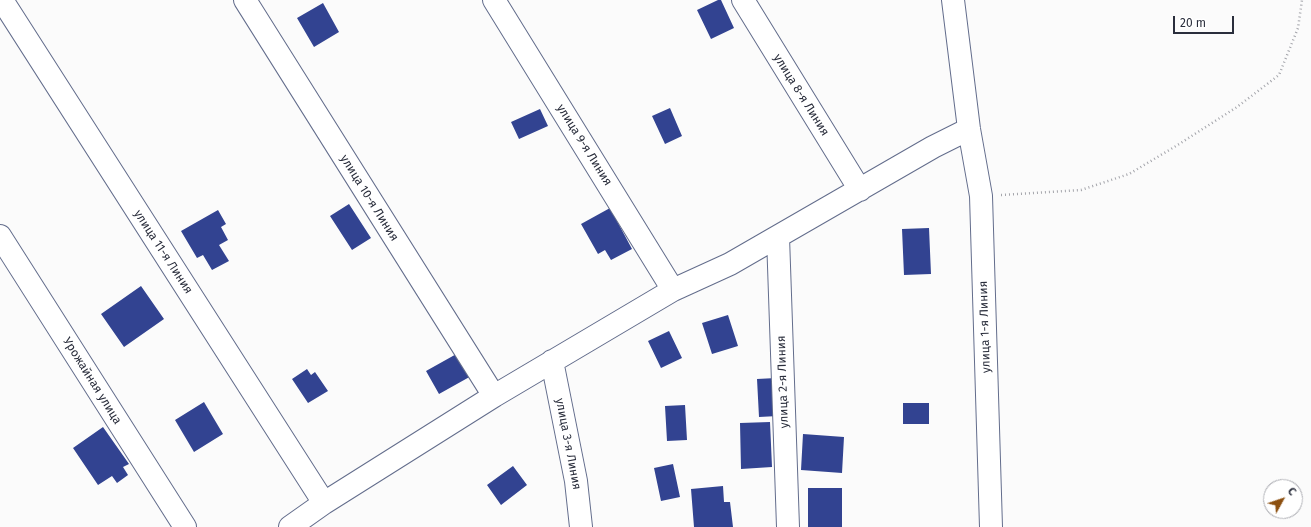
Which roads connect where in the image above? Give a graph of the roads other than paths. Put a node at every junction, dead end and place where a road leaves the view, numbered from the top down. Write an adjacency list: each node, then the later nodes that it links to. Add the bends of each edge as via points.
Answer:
1 (2, 0): 13 (street, улица 11-я Линия)
2 (245, 0): 12 (street, улица 10-я Линия)
3 (494, 0): 10 (street, улица 9-я Линия)
4 (743, 0): 7 (street, улица 8-я Линия)
5 (953, 0): 6 (street, улица 1-я Линия)
6 (969, 129): 7 (street); 18 (street, улица 1-я Линия, via 981,196)
7 (860, 190): 9 (street)
8 (0, 236): 14 (street, Урожайная улица)
9 (778, 237): 10 (street, via 730,264); 17 (street, улица 2-я Линия)
10 (673, 290): 11 (street)
11 (552, 361): 12 (street); 16 (street, улица 3-я Линия, via 576,481)
12 (494, 396): 13 (street)
13 (324, 503): 15 (street)
14 (185, 527)
15 (290, 527)
16 (581, 527)
17 (788, 527)
18 (991, 527)

